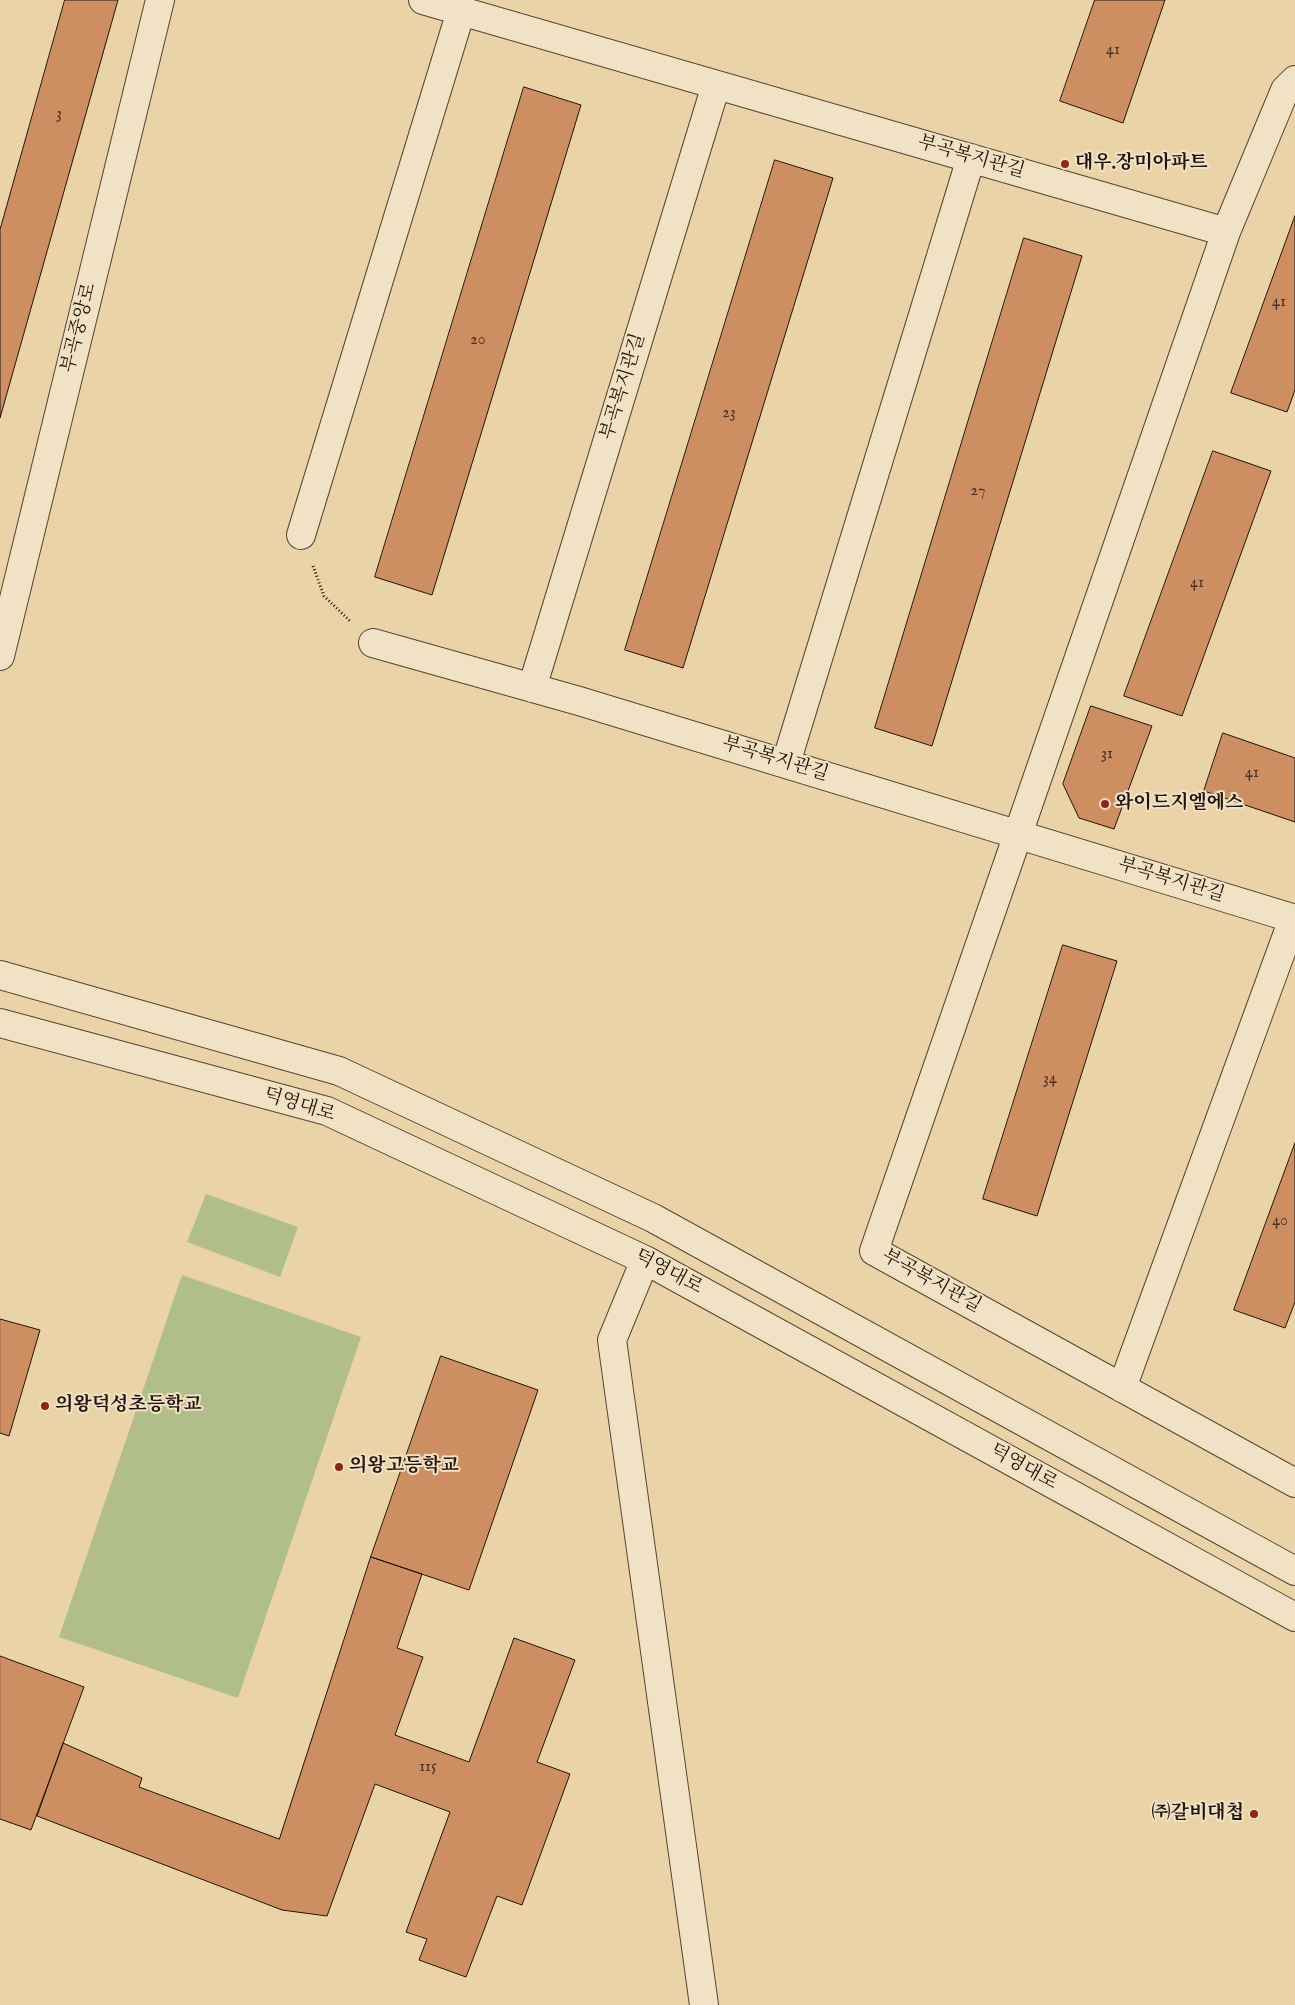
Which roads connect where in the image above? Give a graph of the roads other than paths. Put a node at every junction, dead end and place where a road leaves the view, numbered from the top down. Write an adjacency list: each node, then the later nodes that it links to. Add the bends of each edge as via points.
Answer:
1 (160, 0): 9 (street, 부곡중앙로)
2 (423, 0): 3 (street, 부곡복지관길)
3 (461, 11): 5 (street, 부곡복지관길); 8 (street)
4 (1295, 80): 7 (street, via 1285,90)
5 (716, 85): 6 (street, 부곡복지관길); 12 (street, 부곡복지관길)
6 (971, 158): 7 (street, 부곡복지관길); 13 (street)
7 (1226, 232): 14 (street)
8 (301, 535)
9 (9, 581): 11 (street, 부곡중앙로)
10 (373, 643): 12 (street, 부곡복지관길)
11 (0, 656)
12 (532, 688): 13 (street, 부곡복지관길)
13 (786, 764): 14 (street, 부곡복지관길)
14 (1018, 834): 15 (street, 부곡복지관길); 19 (street, 부곡복지관길, via 874,1251)
15 (1294, 919): 19 (street)
16 (0, 975): 21 (street, via 348,1075 653,1218)
17 (0, 1023): 18 (street, 덕영대로, via 326,1111)
18 (645, 1260): 22 (street, 덕영대로); 23 (street, via 612,1340)
19 (1122, 1388): 20 (street, 부곡복지관길)
20 (1295, 1483)
21 (1295, 1570)
22 (1295, 1617)
23 (704, 2005)

